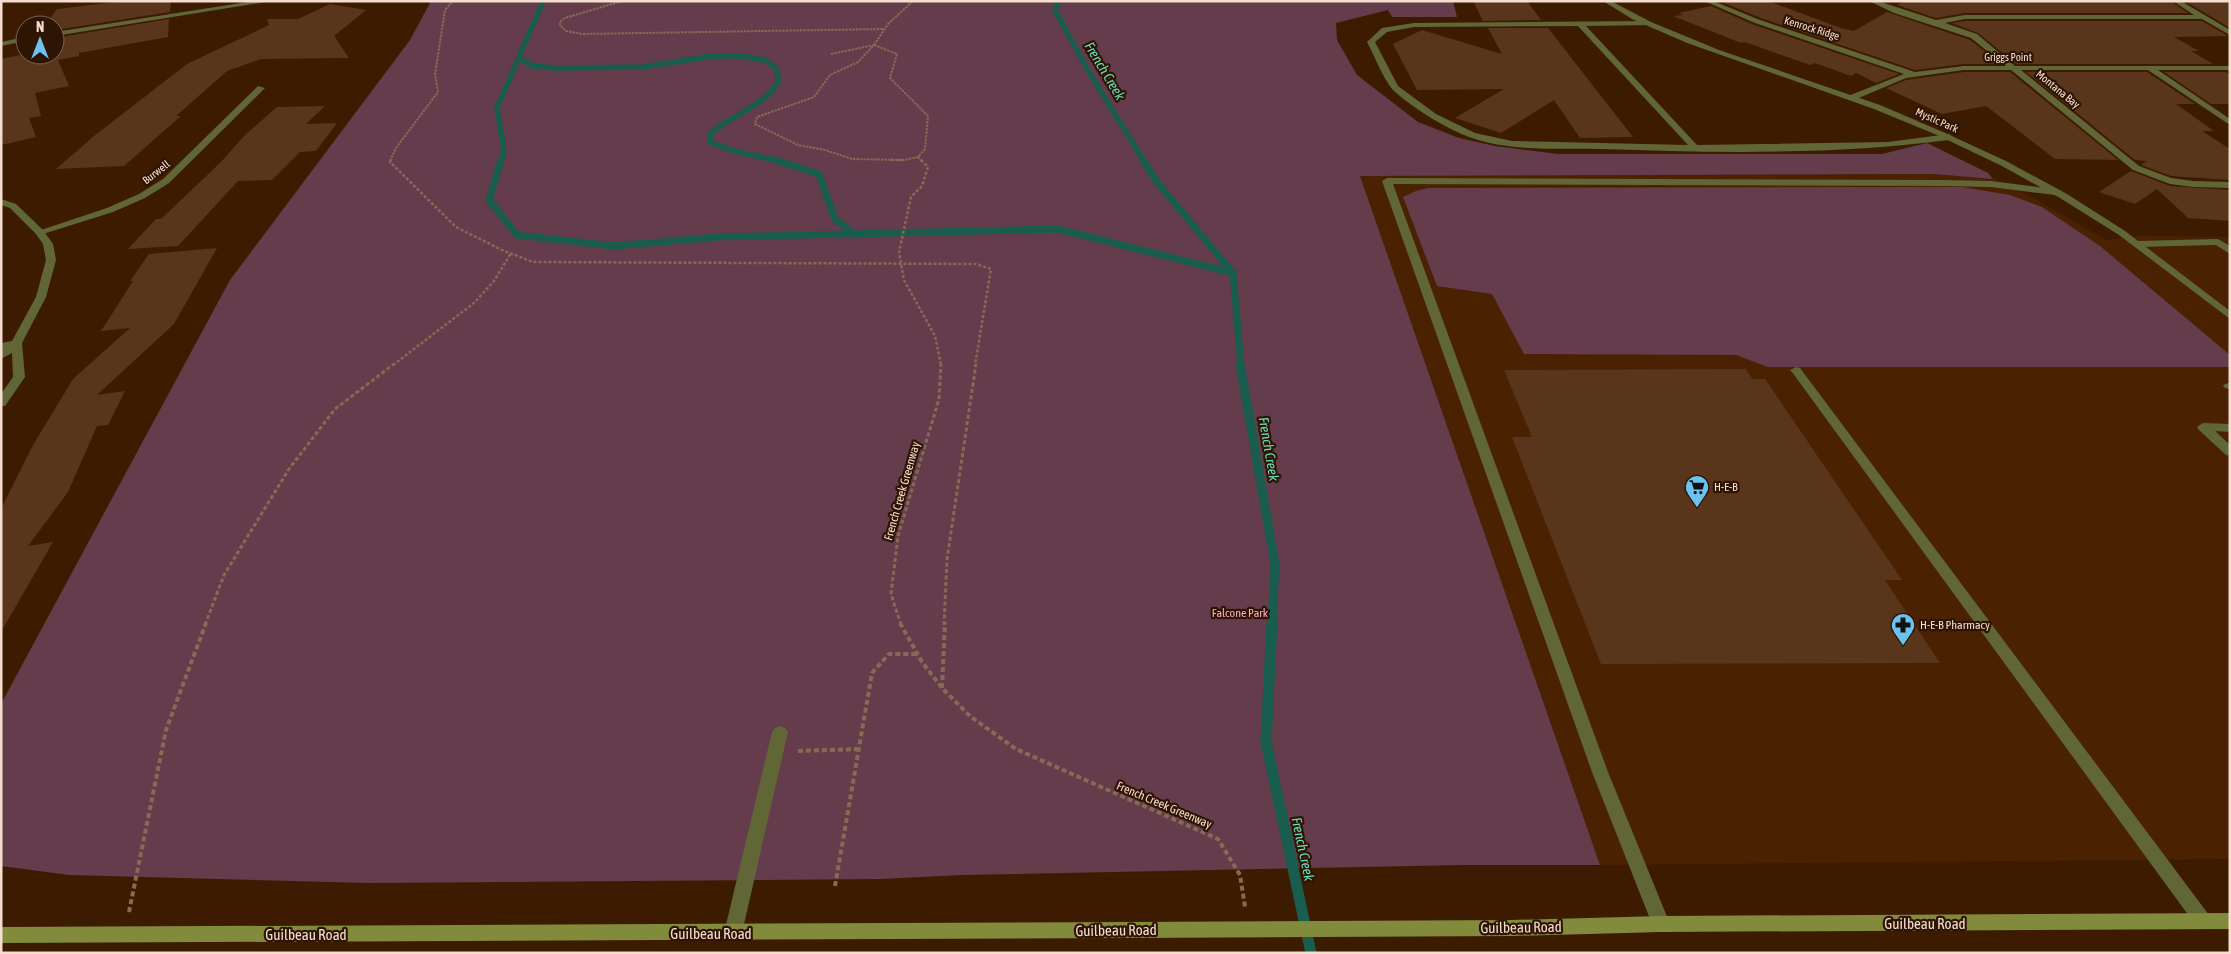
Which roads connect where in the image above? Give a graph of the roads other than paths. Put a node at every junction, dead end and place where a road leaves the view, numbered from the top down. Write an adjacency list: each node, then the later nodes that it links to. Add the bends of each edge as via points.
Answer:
1 (269, 1): 10 (street)
2 (1606, 1): 8 (street, Mystic Park)
3 (1707, 1): 17 (street, Kenrock Ridge, via 1782,31)
4 (1872, 1): 7 (street, Montana Bay)
5 (2176, 1): 6 (street)
6 (2202, 17): 7 (street, via 1965,18); 11 (street)
7 (1937, 22): 14 (street, Montana Bay, via 1974,36)
8 (1648, 23): 9 (street); 19 (street, Mystic Park, via 1720,53)
9 (1580, 24): 22 (street); 22 (street, via 1414,25 1385,30 1371,42 1395,87 1433,116 1472,135 1512,144)
10 (65, 32)
11 (2230, 33)
12 (15, 41): 13 (street)
13 (1, 44)
14 (2015, 68): 16 (street, Griggs Point); 17 (street, Griggs Point, via 1964,68); 23 (street, Montana Bay, via 2147,174 2171,183)
15 (2230, 68): 16 (street, Griggs Point)
16 (2151, 69): 20 (street)
17 (1912, 74): 19 (street, Griggs Point)
18 (261, 88): 26 (street, Burwell, via 166,181 110,210)
19 (1851, 98): 21 (street, Mystic Park)
20 (2230, 123)
21 (1948, 137): 22 (street, via 1888,145); 24 (street, Mystic Park)
22 (1695, 148)
23 (2230, 185)
24 (2055, 192): 29 (street, Mystic Park); 42 (street, via 1990,184 1944,183 1386,181 1600,772)
25 (1, 202): 26 (street, via 13,206)
26 (40, 232): 32 (street, via 48,244 48,277 42,297)
27 (2218, 242): 28 (street); 29 (street); 30 (street)
28 (2230, 242)
29 (2137, 244): 31 (street, Mystic Park)
30 (2230, 250)
31 (2230, 316)
32 (17, 343): 33 (street); 34 (street); 36 (street, via 19,377)
33 (1, 346)
34 (1, 356)
35 (1796, 370): 41 (street)
36 (1, 403)
37 (2230, 428): 38 (street, via 2203,427)
38 (2230, 452)
39 (780, 732): 43 (street)
40 (2230, 921): 41 (main road, Guilbeau Road)
41 (2203, 922): 42 (main road, Guilbeau Road)
42 (1661, 924): 43 (main road, Guilbeau Road, bridge, via 1512,928)
43 (733, 933): 44 (main road, Guilbeau Road)
44 (1, 935)

